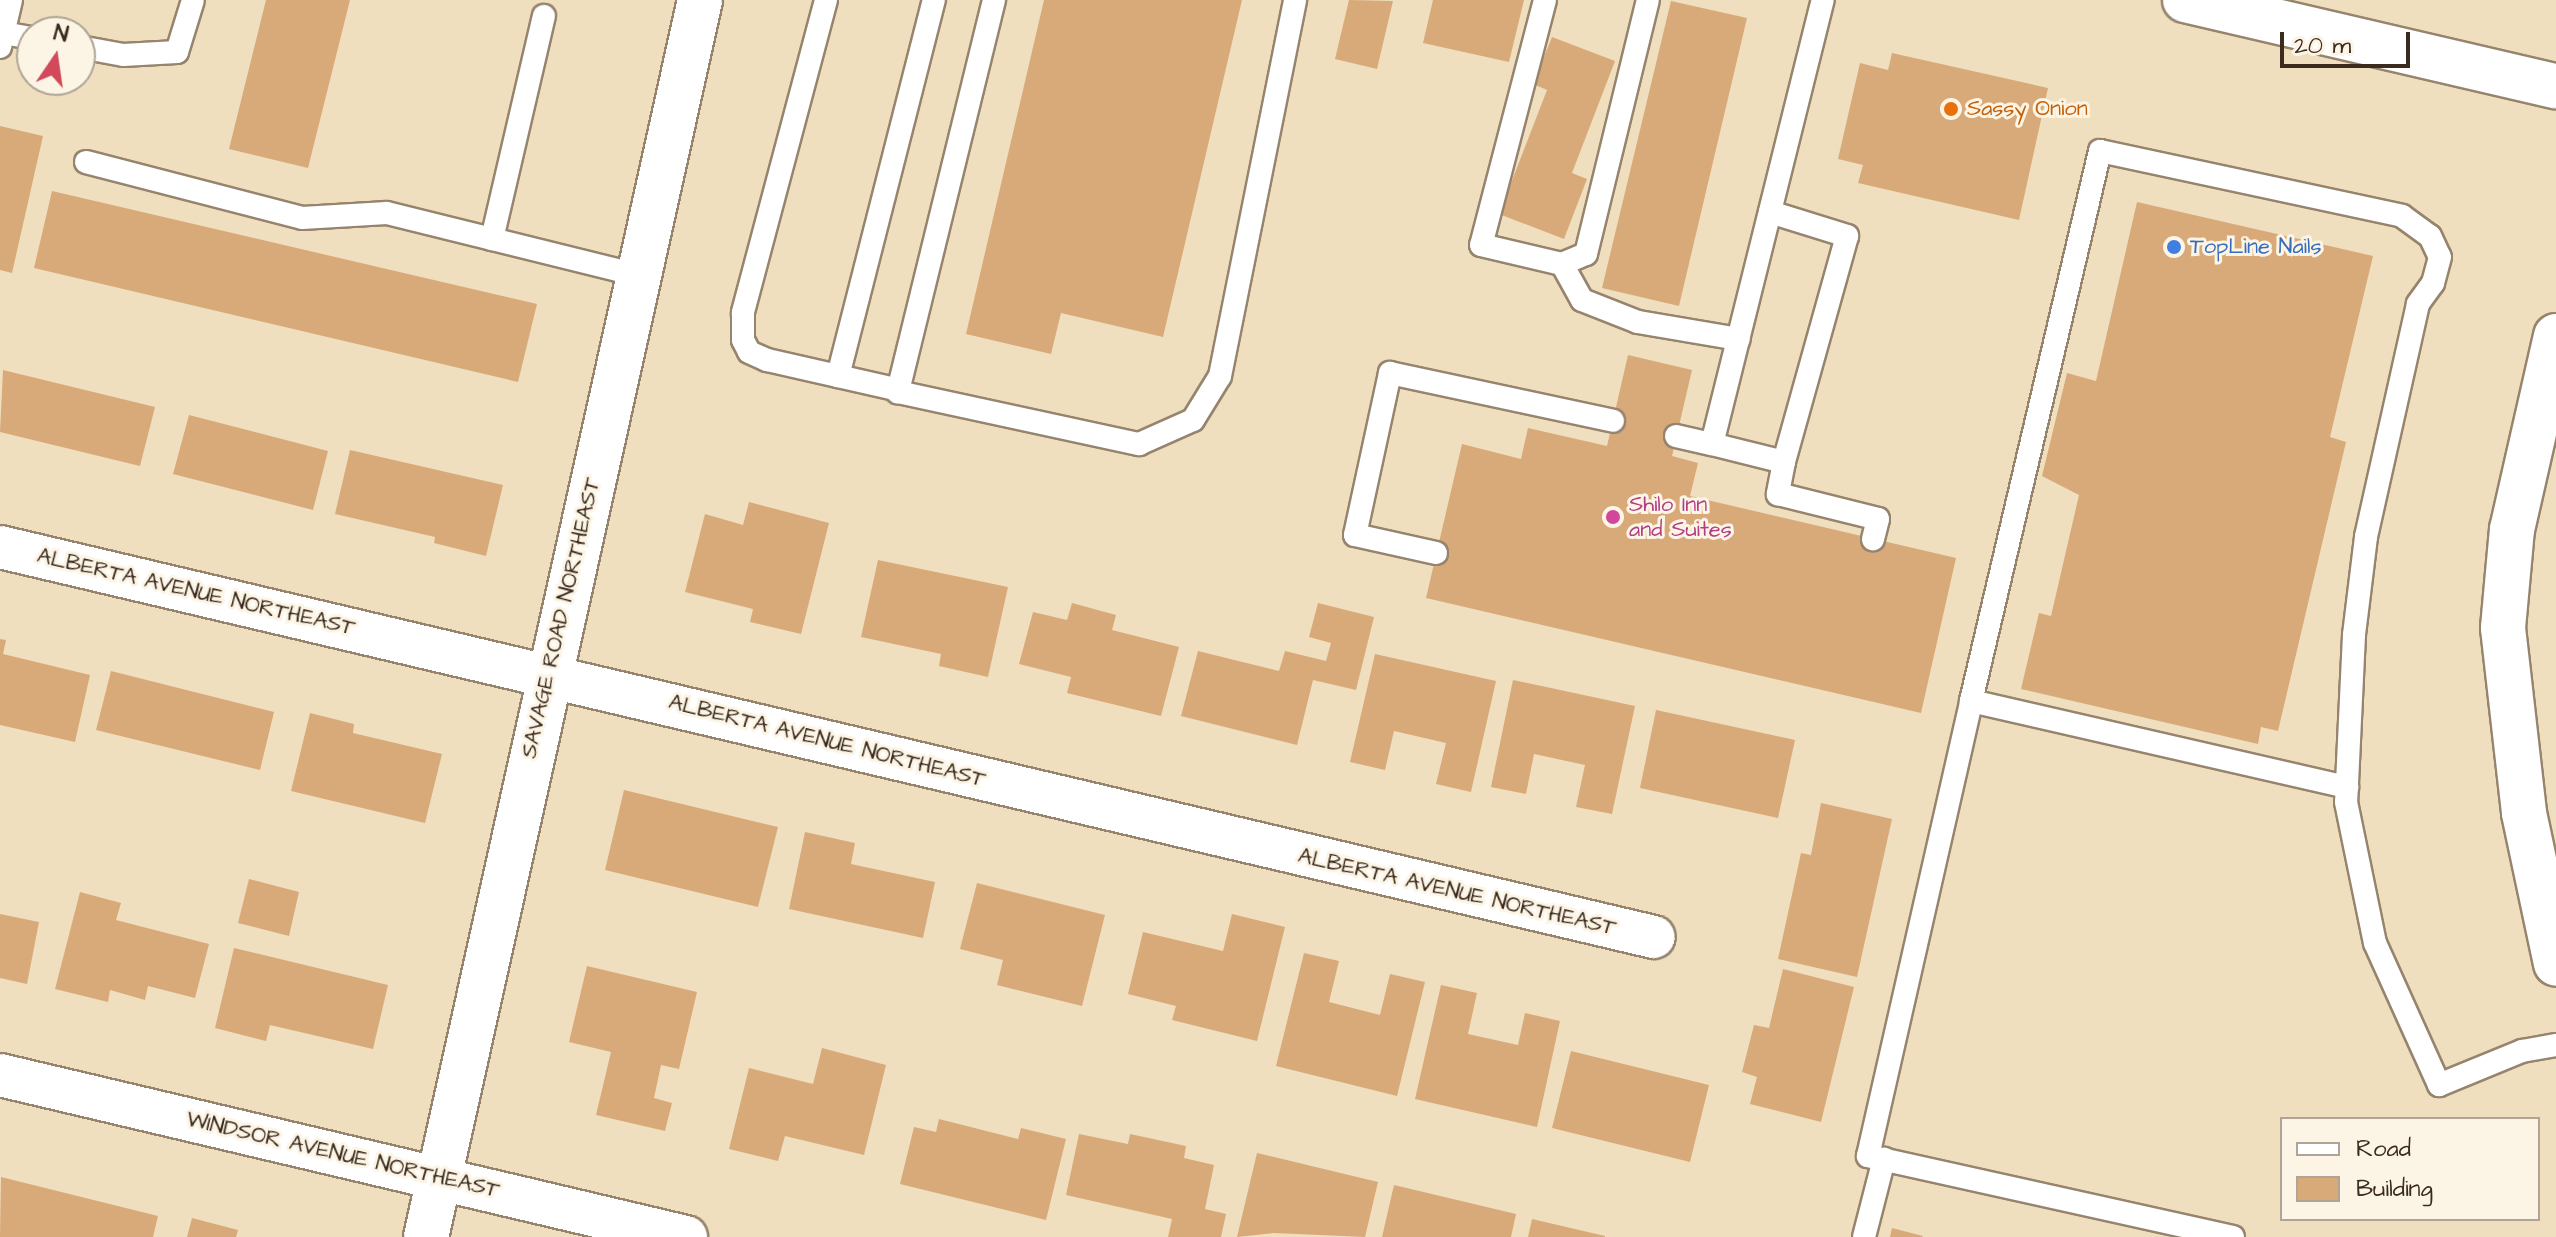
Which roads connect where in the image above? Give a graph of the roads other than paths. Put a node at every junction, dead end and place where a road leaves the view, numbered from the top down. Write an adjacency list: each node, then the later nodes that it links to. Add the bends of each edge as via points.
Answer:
1 (11, 0): 13 (lane)
2 (193, 0): 14 (lane, via 177,52 123,55)
3 (700, 0): 20 (street, SAVAGE ROAD NORTHEAST)
4 (826, 0): 23 (lane, via 743,313 743,340 749,352 767,360)
5 (934, 0): 23 (lane)
6 (994, 0): 24 (lane)
7 (1295, 0): 24 (lane, via 1220,376 1193,420 1139,444)
8 (1545, 0): 19 (lane, via 1481,245)
9 (1648, 0): 19 (lane, via 1586,254)
10 (1823, 0): 17 (lane)
11 (2185, 0): 15 (street)
12 (544, 16): 18 (lane)
13 (2, 40)
14 (96, 50)
15 (2556, 86)
16 (86, 162): 18 (lane, via 302,218 387,213)
17 (1770, 212): 22 (lane); 28 (lane, via 1847,236)
18 (492, 239): 20 (lane)
19 (1562, 264): 22 (lane, via 1582,300 1638,322)
20 (638, 275): 32 (street, SAVAGE ROAD NORTHEAST)
21 (2556, 336): 36 (street, via 2512,529 2503,628 2524,813)
22 (1739, 339): 27 (lane)
23 (838, 376): 24 (lane)
24 (899, 390)
25 (1613, 421): 31 (lane, via 1390,373 1355,535)
26 (1676, 436): 27 (lane)
27 (1712, 444): 28 (lane)
28 (1784, 462): 29 (lane, via 1778,494 1878,519)
29 (1873, 539)
30 (0, 547): 32 (street, ALBERTA AVENUE NORTHEAST)
31 (1436, 553)
32 (549, 673): 35 (street, ALBERTA AVENUE NORTHEAST); 40 (street, SAVAGE ROAD NORTHEAST)
33 (1971, 701): 34 (lane); 34 (lane, via 2100,151 2402,216 2430,236 2440,257 2433,283 2418,304 2366,537 2354,635); 39 (lane, via 1868,1156)
34 (2347, 787): 37 (lane, via 2375,943 2439,1085 2522,1051)
35 (1654, 937)
36 (2556, 964)
37 (2556, 1045)
38 (0, 1075): 40 (street, WINDSOR AVENUE NORTHEAST)
39 (1884, 1159): 43 (lane); 44 (lane)
40 (439, 1177): 41 (street, SAVAGE ROAD NORTHEAST); 42 (street, WINDSOR AVENUE NORTHEAST)
41 (426, 1237)
42 (686, 1237)
43 (1864, 1237)
44 (2233, 1237)

